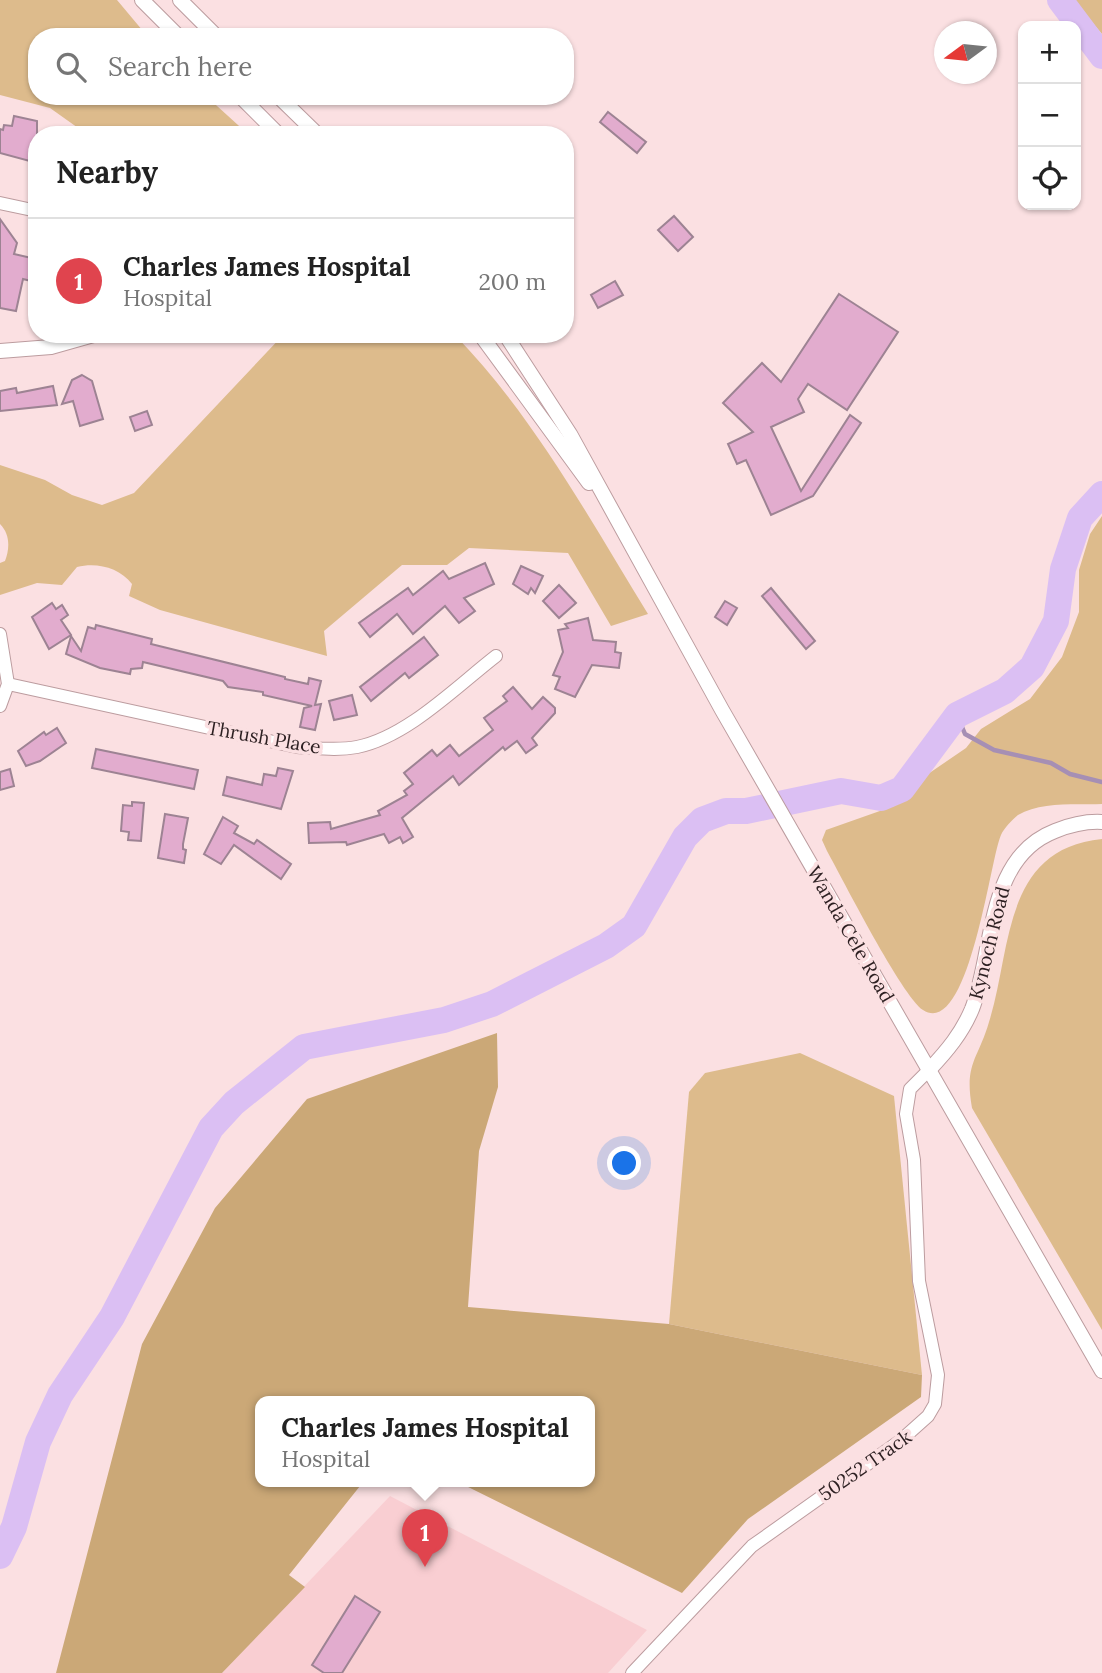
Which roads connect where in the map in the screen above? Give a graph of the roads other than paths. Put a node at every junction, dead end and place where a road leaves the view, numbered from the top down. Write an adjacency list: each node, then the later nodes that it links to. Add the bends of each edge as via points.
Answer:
1 (142, 0): 3 (street)
2 (180, 0): 4 (street)
3 (170, 28)
4 (208, 28)
5 (249, 105): 7 (street)
6 (287, 105): 8 (street)
7 (270, 126)
8 (309, 126)
9 (0, 204): 10 (street)
10 (28, 209)
11 (65, 343): 14 (street)
12 (487, 343): 15 (street, Wanda Cele Road)
13 (511, 343): 15 (street, Wanda Cele Road, via 543,388)
14 (0, 351)
15 (602, 496): 21 (street, Wanda Cele Road)
16 (0, 634): 18 (street)
17 (496, 656): 18 (street, Thrush Place, via 396,733 356,747 332,749 297,747)
18 (8, 684): 19 (street)
19 (0, 706)
20 (1102, 822): 21 (street, Kynoch Road, via 1074,824 1050,833 1032,843 1008,870 973,1006 962,1031)
21 (929, 1070): 22 (street, Wanda Cele Road); 23 (street, 50252 Track, via 910,1089 906,1114 914,1160 919,1281 938,1375 935,1404 900,1441 752,1546)
22 (1102, 1371)
23 (632, 1673)

